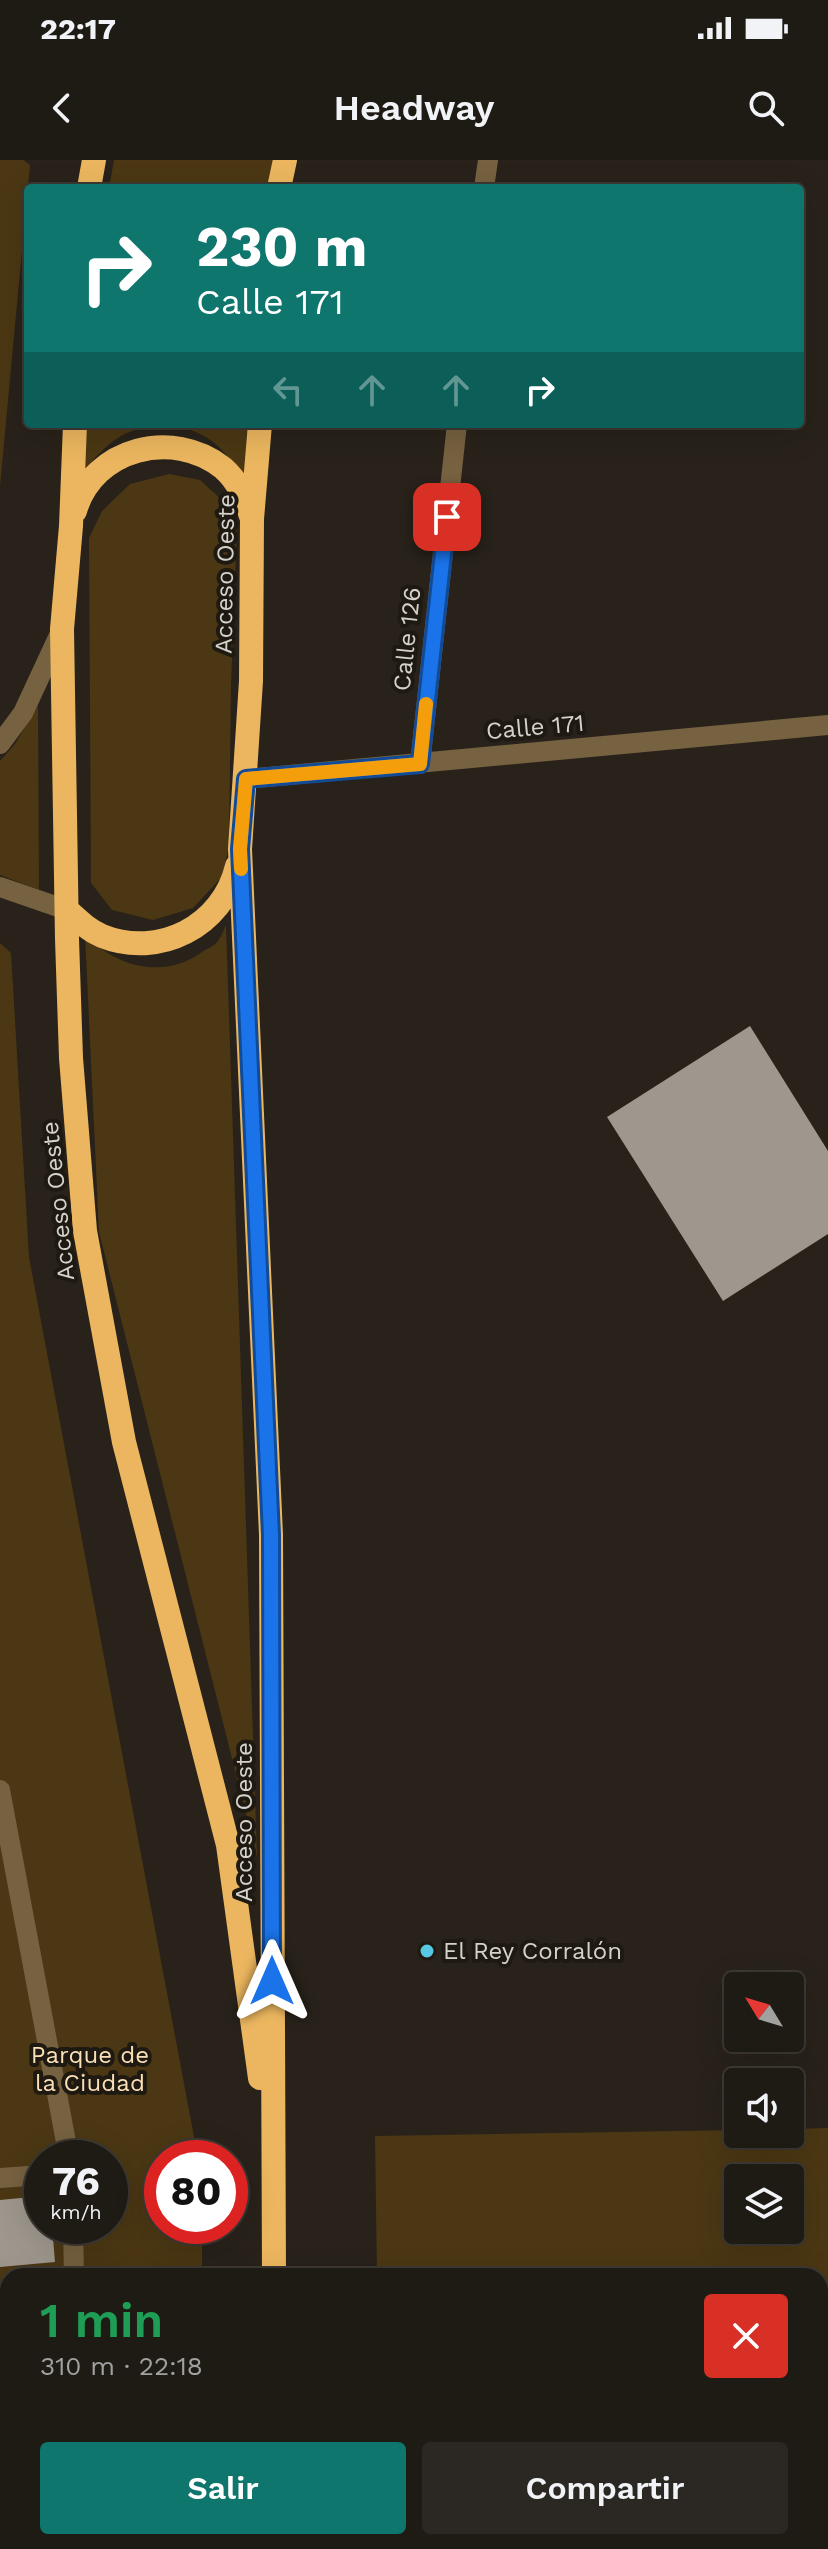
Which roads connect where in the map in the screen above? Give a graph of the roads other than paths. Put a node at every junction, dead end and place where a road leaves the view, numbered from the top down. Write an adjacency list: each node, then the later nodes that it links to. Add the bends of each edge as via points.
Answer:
1 (94, 160): 4 (highway)
2 (285, 160): 5 (highway)
3 (488, 160): 6 (street)
4 (90, 184)
5 (280, 184)
6 (485, 184)
7 (75, 428): 11 (highway, Acceso Oeste)
8 (260, 428): 10 (highway, Acceso Oeste)
9 (457, 428): 15 (street, Calle 126)
10 (252, 519): 11 (highway, via 242,492 224,469 201,454 173,446 145,447 118,457 95,475 79,498); 16 (highway, Acceso Oeste)
11 (71, 526): 12 (highway, Acceso Oeste)
12 (62, 629): 14 (street, via 23,713); 19 (highway, Acceso Oeste)
13 (828, 725): 15 (street, Calle 171)
14 (0, 744)
15 (420, 764): 16 (street, Calle 171)
16 (246, 779): 17 (highway, Acceso Oeste)
17 (240, 849): 19 (highway, via 223,899 184,934 142,944 121,942 82,925); 22 (highway, Acceso Oeste, via 271,1535)
18 (0, 887): 19 (street)
19 (67, 910): 22 (highway, Acceso Oeste, via 71,1058 85,1231 124,1442 228,1845)
20 (0, 1790): 21 (street)
21 (66, 2140)
22 (273, 2172): 27 (highway)
23 (24, 2176): 24 (street)
24 (0, 2178)
25 (73, 2244): 26 (street)
26 (74, 2268)
27 (274, 2268)

